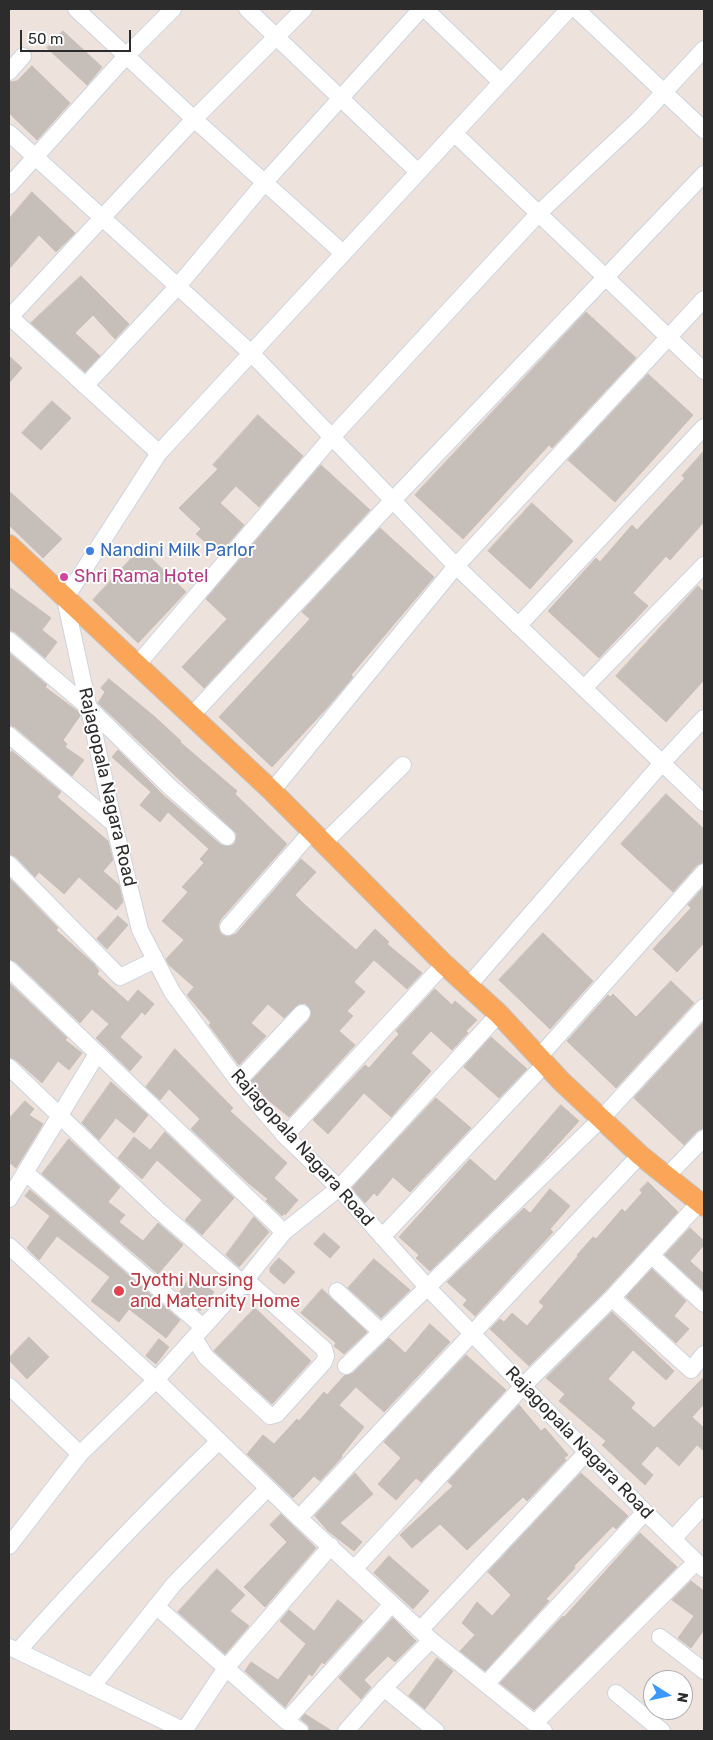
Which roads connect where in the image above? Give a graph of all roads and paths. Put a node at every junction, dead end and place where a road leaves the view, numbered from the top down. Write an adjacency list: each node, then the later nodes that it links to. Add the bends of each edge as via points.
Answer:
1 (76, 9): 11 (street)
2 (173, 9): 11 (street)
3 (247, 9): 9 (street)
4 (304, 9): 9 (street)
5 (421, 9): 16 (street)
6 (425, 9): 14 (street)
7 (569, 9): 14 (street)
8 (576, 9): 15 (street)
9 (277, 37): 16 (street); 17 (street)
10 (704, 50): 15 (street)
11 (127, 55): 17 (street); 21 (street)
12 (23, 56): 13 (street)
13 (9, 72)
14 (501, 82): 20 (street)
15 (665, 91): 18 (street); 26 (street)
16 (340, 98): 22 (street); 24 (street)
17 (194, 119): 24 (street); 27 (street)
18 (704, 130)
19 (9, 133): 21 (street)
20 (454, 133): 22 (street); 26 (street)
21 (36, 158): 25 (street); 27 (street)
22 (417, 171): 28 (street)
23 (704, 174): 29 (street)
24 (265, 182): 28 (street); 30 (street)
25 (9, 186)
26 (539, 213): 29 (street); 38 (street)
27 (103, 218): 30 (street); 32 (street)
28 (344, 253): 34 (street)
29 (605, 277): 33 (street); 40 (street)
30 (178, 286): 34 (street); 36 (street)
31 (704, 299): 33 (street)
32 (9, 316): 36 (street)
33 (668, 337): 35 (street); 43 (street)
34 (251, 353): 38 (street); 39 (street)
35 (704, 371)
36 (85, 386): 39 (street)
37 (704, 427): 45 (street)
38 (332, 437): 40 (street); 47 (street)
39 (159, 453): 44 (street)
40 (392, 500): 43 (street); 50 (street)
41 (9, 545): 44 (main road)
42 (704, 565): 48 (street)
43 (456, 566): 45 (street); 55 (street)
44 (65, 599): 47 (main road); 49 (street, Rajagopala Nagara Road)
45 (518, 626): 48 (street)
46 (9, 640): 49 (street)
47 (137, 664): 50 (main road)
48 (584, 688): 53 (street)
49 (89, 708): 57 (street, Rajagopala Nagara Road); 59 (street)
50 (192, 715): 55 (main road)
51 (704, 718): 53 (street)
52 (9, 735): 57 (street)
53 (662, 763): 56 (street); 66 (street)
54 (403, 765): 58 (street)
55 (272, 791): 58 (main road)
56 (704, 803)
57 (114, 824): 63 (street, Rajagopala Nagara Road, via 140,930)
58 (318, 837): 62 (street); 64 (main road)
59 (227, 838)
60 (9, 864): 63 (street, via 120,977)
61 (704, 872): 71 (street)
62 (228, 927)
63 (155, 960): 73 (street, Rajagopala Nagara Road, via 172,992)
64 (444, 964): 66 (main road); 76 (street)
65 (9, 969): 70 (street)
66 (469, 986): 69 (main road)
67 (704, 1007): 75 (street)
68 (302, 1013): 73 (street)
69 (499, 1014): 71 (main road); 81 (street)
70 (97, 1054): 74 (street); 84 (street)
71 (541, 1061): 75 (main road); 85 (street)
72 (9, 1067): 74 (street)
73 (238, 1081): 76 (street, Rajagopala Nagara Road)
74 (61, 1116): 80 (street); 88 (street, via 158,1210)
75 (601, 1119): 78 (main road); 89 (street)
76 (286, 1136): 81 (street, Rajagopala Nagara Road)
77 (704, 1138): 79 (street)
78 (640, 1155): 79 (main road); 94 (street)
79 (667, 1176): 83 (main road)
80 (18, 1177): 82 (street); 95 (street)
81 (339, 1188): 84 (street); 85 (street, Rajagopala Nagara Road)
82 (9, 1199)
83 (702, 1204): 87 (street)
84 (284, 1232): 88 (street)
85 (382, 1237): 89 (street, Rajagopala Nagara Road)
86 (9, 1246): 98 (street)
87 (652, 1255): 91 (street); 92 (street)
88 (248, 1285): 95 (street); 95 (street, via 324,1350 326,1356 277,1414 270,1416 266,1413 206,1357)
89 (428, 1288): 93 (street); 94 (street, Rajagopala Nagara Road)
90 (337, 1291): 93 (street)
91 (612, 1298): 96 (street, via 691,1370); 99 (street)
92 (704, 1304)
93 (381, 1332): 97 (street)
94 (474, 1332): 99 (street, Rajagopala Nagara Road); 107 (street)
95 (198, 1337): 98 (street)
96 (704, 1354)
97 (346, 1366)
98 (156, 1380): 101 (street); 103 (street)
99 (524, 1385): 102 (street, Rajagopala Nagara Road); 112 (street)
100 (11, 1393): 103 (street)
101 (219, 1441): 104 (street); 117 (street)
102 (587, 1452): 106 (street, Rajagopala Nagara Road); 115 (street)
103 (80, 1454): 109 (street)
104 (268, 1488): 107 (street); 114 (street, via 217,1538)
105 (704, 1505): 108 (street)
106 (645, 1512): 108 (street, Rajagopala Nagara Road); 120 (street)
107 (299, 1518): 110 (street)
108 (673, 1539): 111 (street, Rajagopala Nagara Road)
109 (9, 1546)
110 (331, 1546): 112 (street); 118 (street)
111 (700, 1566): 125 (street)
112 (355, 1568): 113 (street)
113 (392, 1604): 115 (street); 124 (street)
114 (156, 1606): 118 (street); 121 (street)
115 (426, 1635): 120 (street); 122 (street)
116 (660, 1637): 119 (street)
117 (13, 1649): 121 (street)
118 (226, 1668): 124 (street); 126 (street)
119 (704, 1671)
120 (486, 1684): 125 (street)
121 (92, 1687): 126 (street)
122 (384, 1688): 128 (street); 129 (street)
123 (616, 1693): 130 (street)
124 (286, 1721): 127 (street)
125 (539, 1727)
126 (185, 1731)
127 (300, 1731)
128 (346, 1731)
129 (436, 1731)
130 (662, 1731)

